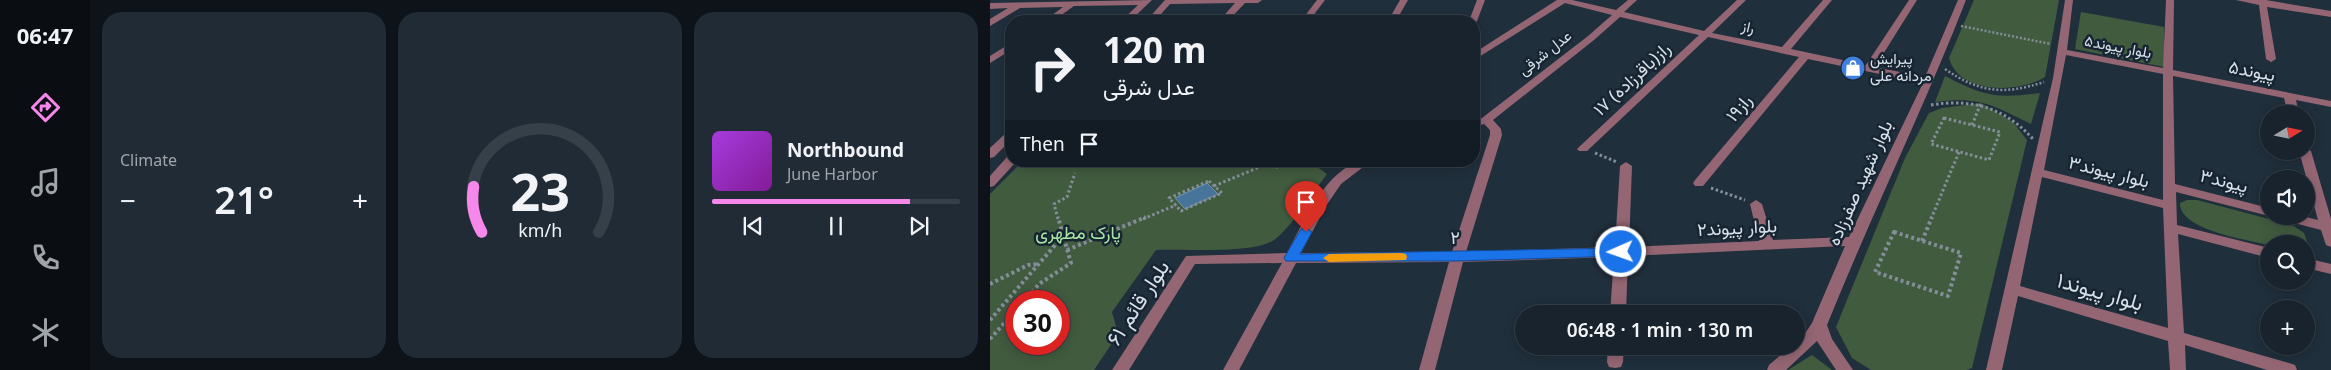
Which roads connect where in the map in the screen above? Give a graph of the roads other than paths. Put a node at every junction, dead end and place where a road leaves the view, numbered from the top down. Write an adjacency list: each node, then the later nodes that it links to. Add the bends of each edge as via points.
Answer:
1 (1027, 0): 22 (street)
2 (1223, 0): 3 (street); 18 (street)
3 (1243, 0): 4 (street); 28 (street)
4 (1258, 0)
5 (1321, 0): 29 (street)
6 (1404, 0): 30 (street)
7 (1482, 0): 31 (street)
8 (1563, 0): 23 (street, راز); 37 (street)
9 (1633, 0): 23 (street, عدل شرقی)
10 (1742, 0): 33 (street, ۱۷ راز(باقرزاده))
11 (1828, 0): 36 (street)
12 (1913, 0): 41 (street)
13 (1962, 0): 43 (street, بلوار شهید صفرزاده)
14 (2069, 0): 34 (street)
15 (2170, 0): 42 (street)
16 (2240, 0): 19 (street)
17 (1146, 1): 20 (street); 26 (street)
18 (1169, 1): 27 (street)
19 (2263, 2): 24 (street); 39 (street)
20 (1075, 3): 22 (street); 25 (street)
21 (990, 6): 22 (street)
22 (1018, 6): 32 (street)
23 (1617, 13): 33 (street, راز); 47 (street, عدل شرقی, via 1591,38)
24 (2331, 14)
25 (1057, 15)
26 (1132, 15)
27 (1156, 15)
28 (1229, 15)
29 (1310, 15)
30 (1395, 15)
31 (1476, 15)
32 (990, 22)
33 (1706, 34): 36 (street, راز); 49 (street, ۱۷ راز(باقرزاده))
34 (2064, 49): 42 (street, بلوار پیوند۵); 55 (street)
35 (1005, 50): 40 (street)
36 (1785, 50): 38 (street, راز)
37 (1480, 53)
38 (1806, 55): 41 (street, راز); 57 (street, راز۱۹)
39 (2271, 59)
40 (990, 60)
41 (1869, 68): 43 (street, راز)
42 (2167, 72): 44 (street, پیوند۵); 58 (street)
43 (1929, 81): 65 (street, بلوار شهید صفرزاده)
44 (2289, 96): 45 (street, پیوند۵); 46 (street)
45 (2331, 104)
46 (2292, 105)
47 (1480, 122): 70 (street, via 1495,129 1496,136)
48 (1005, 140): 50 (street)
49 (1583, 149)
50 (990, 154)
51 (2308, 160): 63 (street)
52 (1626, 166): 69 (street)
53 (1005, 167): 56 (street)
54 (1357, 167): 71 (street, via 1337,181)
55 (2038, 172): 60 (street, بلوار پیوند۳); 74 (street)
56 (990, 183)
57 (1699, 183)
58 (2170, 187): 60 (street); 61 (street, پیوند۳)
59 (1756, 204): 67 (street)
60 (2171, 206): 64 (street)
61 (2260, 210)
62 (2315, 224): 63 (street)
63 (2327, 227): 66 (street)
64 (2172, 228): 68 (street); 77 (street)
65 (1854, 241): 67 (street, بلوار پیوند۲); 76 (street, بلوار شهید صفرزاده)
66 (2331, 242)
67 (1767, 245): 69 (street, بلوار پیوند۲)
68 (2260, 251)
69 (1621, 252): 70 (street, ۲); 75 (street)
70 (1457, 257): 71 (street, ۲); 80 (street)
71 (1291, 258): 78 (street, بلوار قائم ۶۱, via 1191,259); 79 (street)
72 (2315, 265): 73 (street)
73 (2331, 269)
74 (2013, 289): 77 (street, بلوار پیوند۱); 83 (street)
75 (1618, 305)
76 (1819, 326): 81 (street, بلوار شهید صفرزاده, via 1810,339); 82 (street)
77 (2176, 336): 84 (street); 85 (street, بلوار پیوند۱)
78 (1120, 370)
79 (1231, 370)
80 (1427, 370)
81 (1775, 370)
82 (1845, 370)
83 (1994, 370)
84 (2178, 370)
85 (2289, 370)

